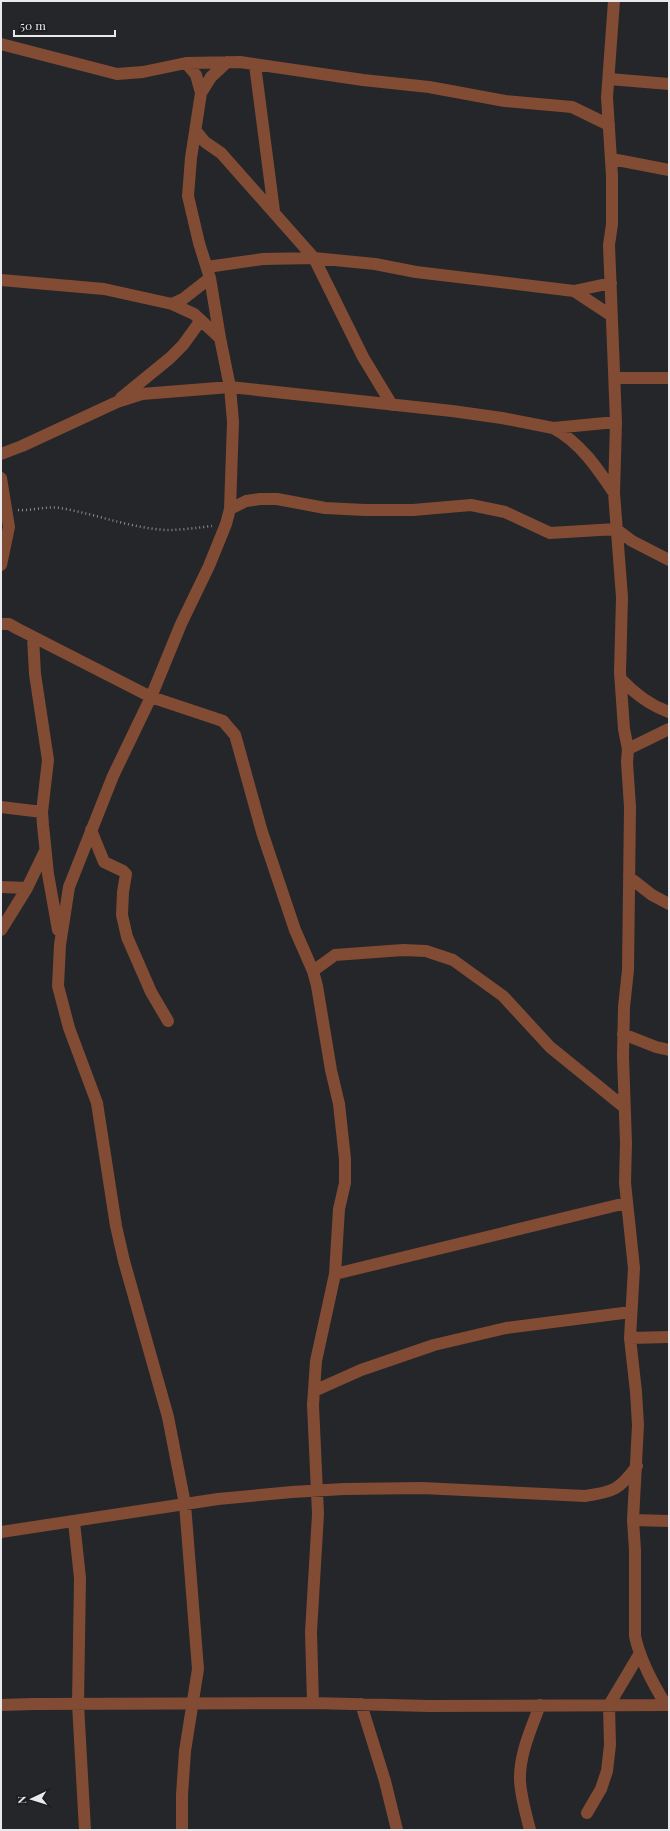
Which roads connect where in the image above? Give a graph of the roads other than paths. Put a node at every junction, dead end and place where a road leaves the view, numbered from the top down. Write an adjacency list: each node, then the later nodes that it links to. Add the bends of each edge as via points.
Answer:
1 (614, 1): 6 (street)
2 (1, 44): 4 (street, via 116,74 143,72)
3 (227, 62): 4 (street); 5 (street); 8 (street, via 211,77)
4 (186, 63): 8 (street, via 196,75)
5 (255, 65): 9 (street, via 461,91 517,102 572,107); 13 (street)
6 (609, 79): 7 (street); 9 (street)
7 (669, 84)
8 (201, 93): 10 (street)
9 (609, 125): 11 (street)
10 (196, 131): 13 (street); 15 (street, via 188,196)
11 (612, 159): 12 (street); 17 (street, via 612,224 609,245)
12 (669, 170)
13 (274, 211): 14 (street)
14 (314, 258): 15 (street, via 263,259); 18 (street); 27 (street, via 363,357)
15 (208, 273): 19 (street, via 183,299); 22 (street)
16 (1, 280): 19 (street, via 104,288)
17 (611, 283): 18 (street); 20 (street)
18 (574, 291): 20 (street)
19 (172, 304): 21 (street)
20 (612, 316): 23 (street)
21 (201, 320): 22 (street); 26 (street, via 170,358)
22 (220, 338): 25 (street)
23 (615, 378): 24 (street); 28 (street)
24 (669, 378)
25 (230, 387): 26 (street, via 142,394); 27 (street); 33 (street, via 233,422)
26 (117, 402): 30 (street)
27 (392, 405): 29 (street, via 502,418)
28 (616, 422): 29 (street); 32 (street)
29 (553, 428): 32 (street, via 577,445)
30 (1, 454)
31 (1, 478): 34 (street)
32 (614, 493): 35 (street)
33 (230, 509): 35 (street, via 246,501 260,499 277,499 324,508 365,510 413,510 471,504 505,512 550,533); 42 (street, via 209,566 181,624)
34 (4, 510): 37 (street, via 9,527)
35 (616, 529): 36 (street, via 632,541); 41 (street, via 622,597)
36 (669, 560)
37 (1, 566)
38 (1, 614): 39 (street)
39 (5, 624): 40 (street)
40 (33, 637): 42 (street); 47 (street, via 36,680 48,760)
41 (621, 679): 43 (street, via 632,691); 45 (street)
42 (151, 697): 48 (street, via 113,776); 56 (street, via 223,722 235,735 262,832 295,930)
43 (669, 712)
44 (669, 729): 45 (street)
45 (628, 749): 50 (street)
46 (1, 807): 47 (street)
47 (42, 812): 49 (street)
48 (91, 830): 55 (street, via 69,887); 57 (street, via 104,862 126,874 122,915 127,937 151,992)
49 (46, 850): 52 (street); 55 (street)
50 (629, 877): 53 (street, via 652,895); 58 (street, via 628,970)
51 (1, 887): 52 (street)
52 (27, 888): 54 (street)
53 (669, 904)
54 (1, 930)
55 (60, 945): 69 (street, via 60,999 97,1103 116,1226 168,1417)
56 (313, 971): 60 (street, via 335,955 403,950 426,951 453,960 503,996 550,1047); 62 (street, via 331,1070 340,1104 345,1159 345,1183 339,1209)
57 (168, 1021)
58 (623, 1034): 59 (street); 60 (street)
59 (669, 1050)
60 (624, 1107): 61 (street)
61 (626, 1203): 62 (street); 63 (street, via 634,1268)
62 (334, 1274): 66 (street, via 317,1353)
63 (631, 1312): 65 (street); 66 (street, via 506,1328 434,1345 361,1370)
64 (669, 1337): 65 (street)
65 (630, 1338): 67 (street, via 637,1409)
66 (314, 1392): 68 (street)
67 (637, 1466): 68 (street, via 620,1486 610,1491 585,1496 422,1488); 70 (street)
68 (317, 1491): 69 (street); 75 (street, via 311,1632)
69 (186, 1504): 72 (street); 77 (street, via 198,1669)
70 (633, 1520): 71 (street); 74 (street, via 636,1550 635,1636)
71 (669, 1521)
72 (74, 1522): 73 (street); 76 (street, via 80,1578)
73 (1, 1532)
74 (640, 1653): 81 (street); 82 (street, via 651,1678)
75 (313, 1703): 77 (street); 78 (street)
76 (78, 1704): 77 (street); 79 (street); 84 (street)
77 (192, 1704): 85 (street, via 185,1751)
78 (361, 1704): 80 (street); 86 (street)
79 (1, 1705)
80 (540, 1705): 81 (street); 87 (street, via 524,1751 520,1780)
81 (609, 1705): 82 (street); 83 (street, via 610,1745 607,1771 601,1789)
82 (668, 1705)
83 (587, 1813)
84 (85, 1830)
85 (182, 1830)
86 (397, 1830)
87 (530, 1830)

